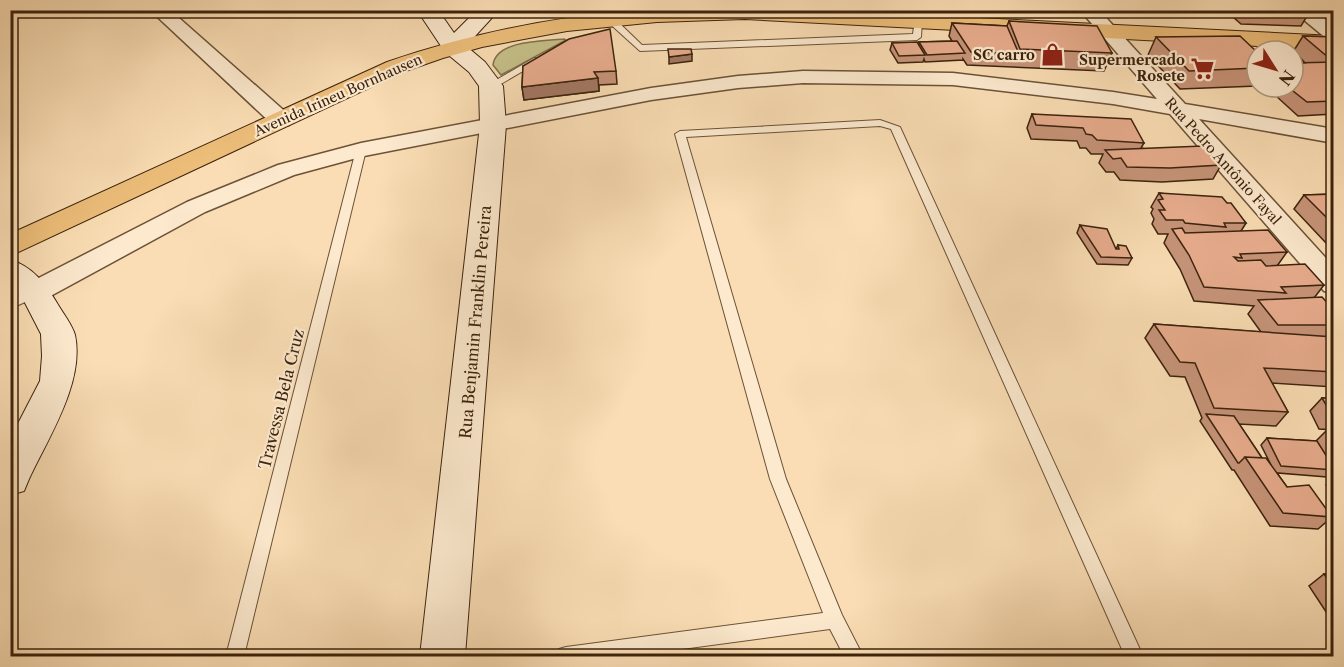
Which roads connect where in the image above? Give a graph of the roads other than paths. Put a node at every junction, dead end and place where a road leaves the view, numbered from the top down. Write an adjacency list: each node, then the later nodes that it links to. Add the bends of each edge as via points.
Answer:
1 (159, 10): 15 (street)
2 (427, 10): 11 (main road)
3 (489, 10): 11 (main road)
4 (1089, 10): 8 (street, Rua Pedro Antônio Fayal)
5 (1301, 10): 9 (street)
6 (621, 16): 7 (main road, Avenida Irineu Bornhausen, via 722,13); 7 (lane, via 640,48 917,37); 11 (main road, Avenida Irineu Bornhausen)
7 (918, 21): 8 (main road, Avenida Irineu Bornhausen)
8 (1108, 31): 10 (main road, Avenida Irineu Bornhausen); 14 (street, Rua Pedro Antônio Fayal)
9 (1334, 35)
10 (1334, 43)
11 (453, 47): 13 (main road, via 477,67); 15 (main road, Avenida Irineu Bornhausen, via 375,75)
12 (542, 57): 13 (lane)
13 (491, 86): 16 (main road, Rua Benjamin Franklin Pereira)
14 (1177, 108): 16 (street, via 953,79 803,77 651,94); 17 (street); 20 (street, Rua Pedro Antônio Fayal)
15 (281, 120): 19 (main road, Avenida Irineu Bornhausen)
16 (493, 125): 18 (street); 25 (main road, Rua Benjamin Franklin Pereira)
17 (1334, 136)
18 (361, 150): 21 (street, via 286,170); 24 (lane, Travessa Bela Cruz)
19 (10, 246)
20 (1334, 284)
21 (19, 289): 22 (main road, via 58,334 57,381)
22 (10, 479)
23 (835, 620): 26 (lane); 27 (lane); 28 (lane, via 778,479 680,134 880,123 895,127)
24 (235, 657)
25 (443, 657)
26 (566, 657)
27 (854, 657)
28 (1134, 657)

